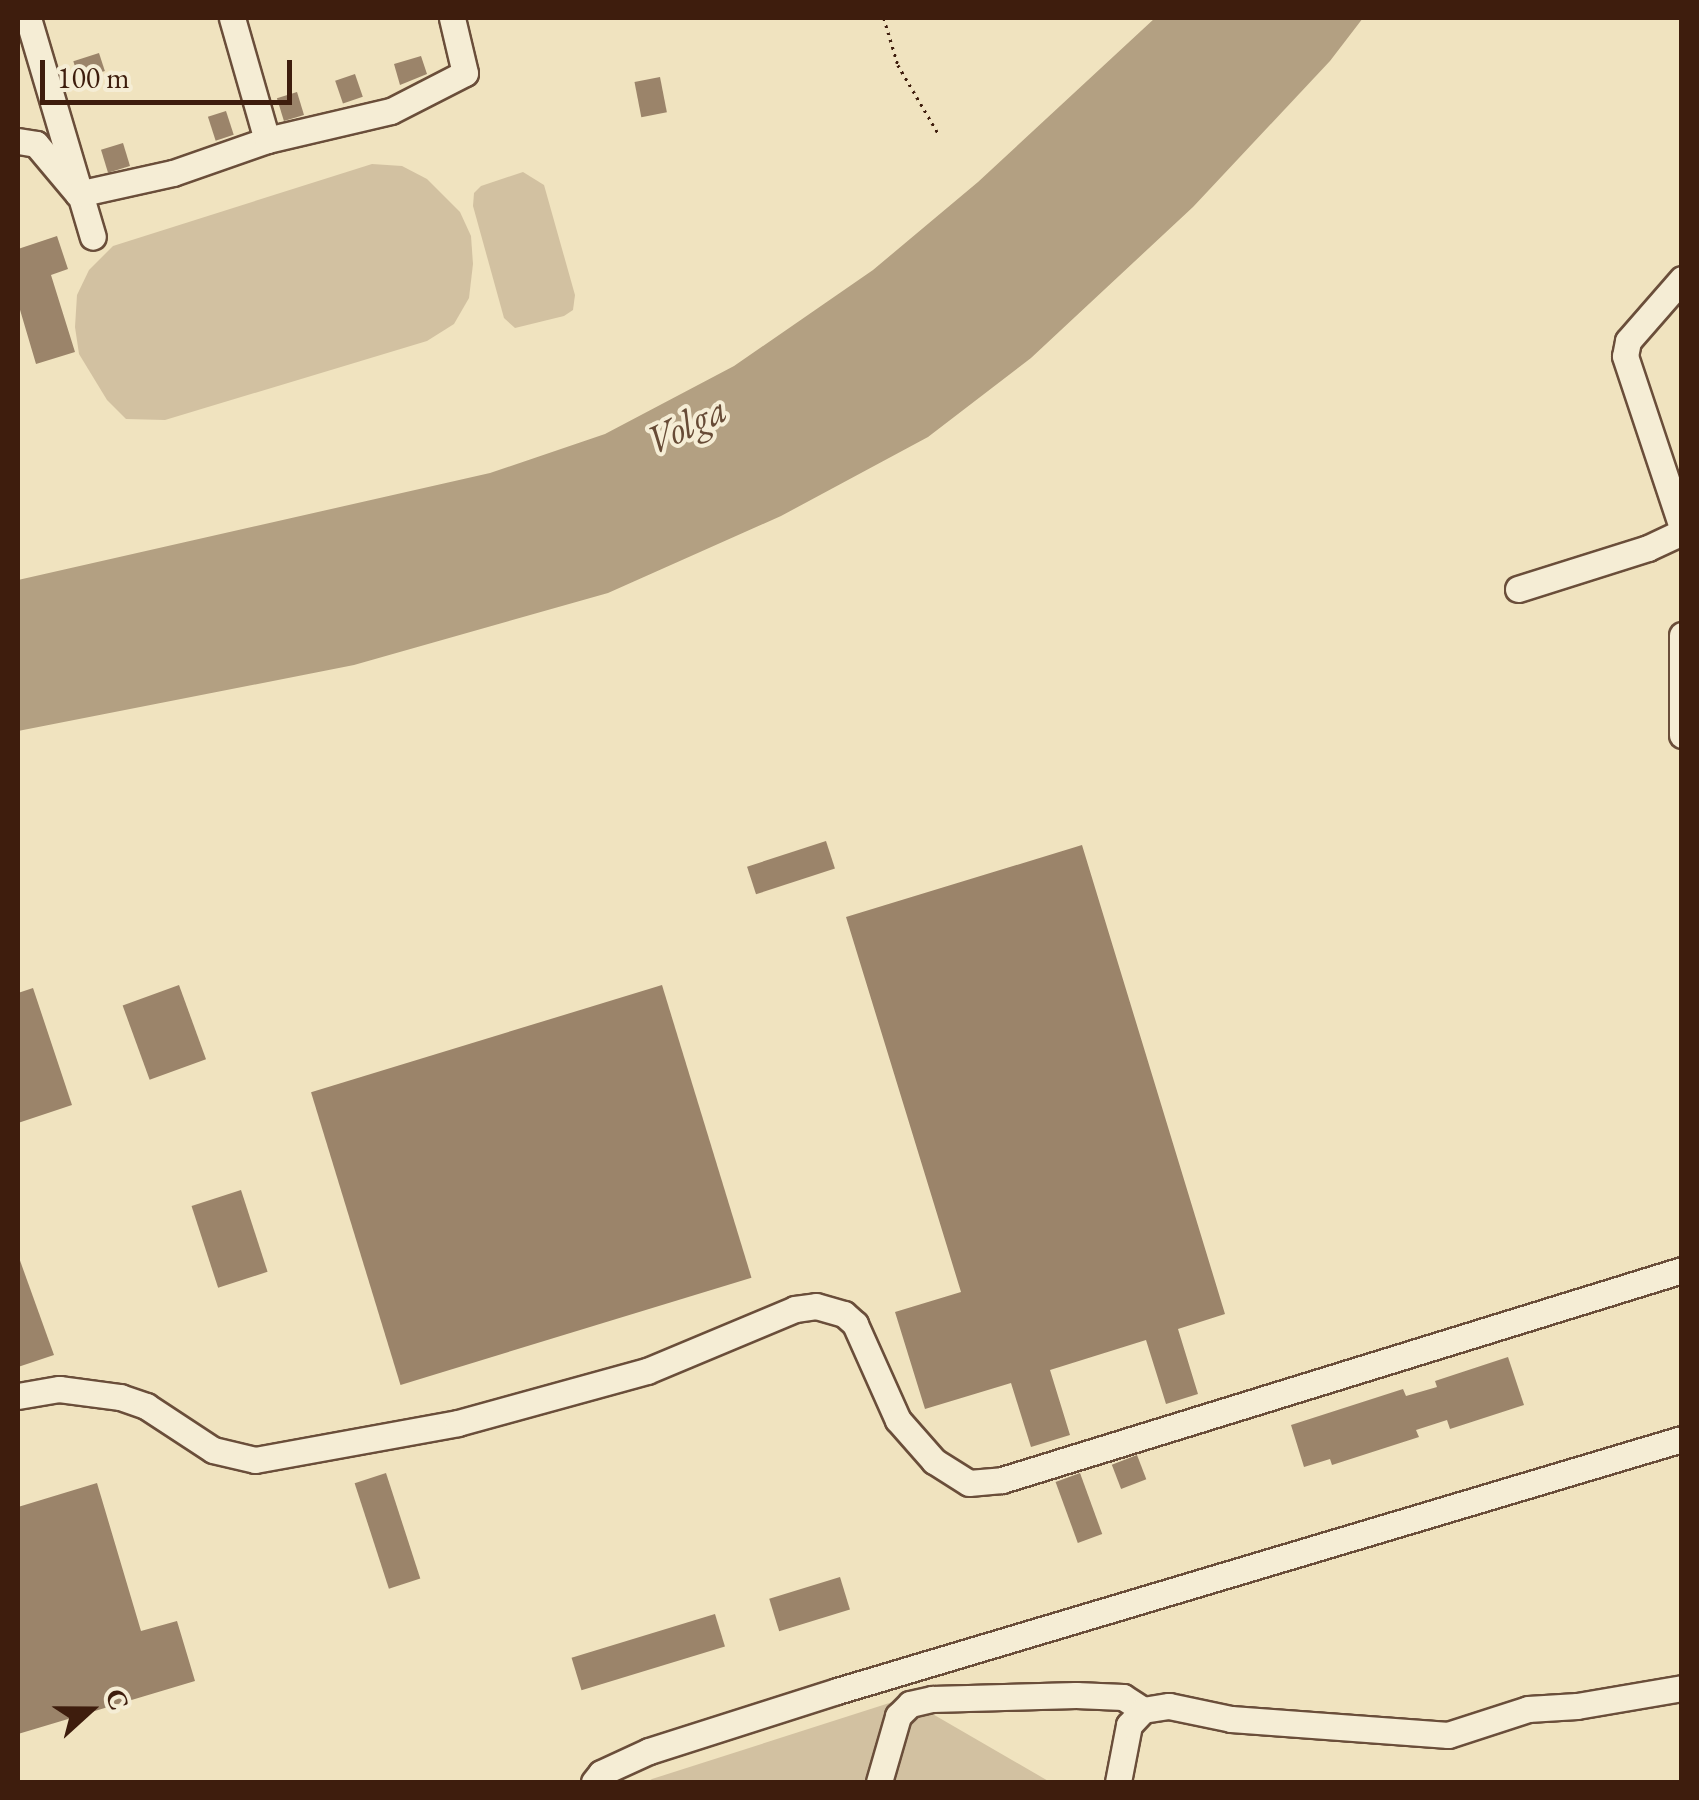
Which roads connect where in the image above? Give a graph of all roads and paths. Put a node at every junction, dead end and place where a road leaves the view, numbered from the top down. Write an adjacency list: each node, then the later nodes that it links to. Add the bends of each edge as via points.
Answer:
1 (28, 18): 8 (street)
2 (232, 18): 6 (street)
3 (452, 18): 6 (street, via 465,73 391,110)
4 (884, 18): 5 (path, via 898,64)
5 (938, 133)
6 (267, 140): 8 (street, via 173,173)
7 (18, 141): 8 (street, via 36,144)
8 (78, 194): 9 (street)
9 (93, 237)
10 (1682, 279): 11 (street, via 1628,341 1625,356)
11 (1682, 529): 12 (street, via 1648,548)
12 (1518, 589)
13 (1682, 635): 14 (street)
14 (1682, 735)
15 (1682, 1270): 16 (street, via 1002,1480 969,1483 934,1460 898,1420 855,1324 816,1306 647,1371 477,1418 256,1460 213,1450 146,1406 120,1397 59,1389)
16 (18, 1396)
17 (1682, 1439): 20 (street, via 649,1750)
18 (1682, 1688): 19 (street, via 1528,1709 1448,1735 1232,1719 1169,1706)
19 (1143, 1710): 21 (street, via 1123,1697 1076,1695 910,1704 898,1716); 22 (street, via 1129,1725)
20 (594, 1782)
21 (879, 1782)
22 (1118, 1782)

